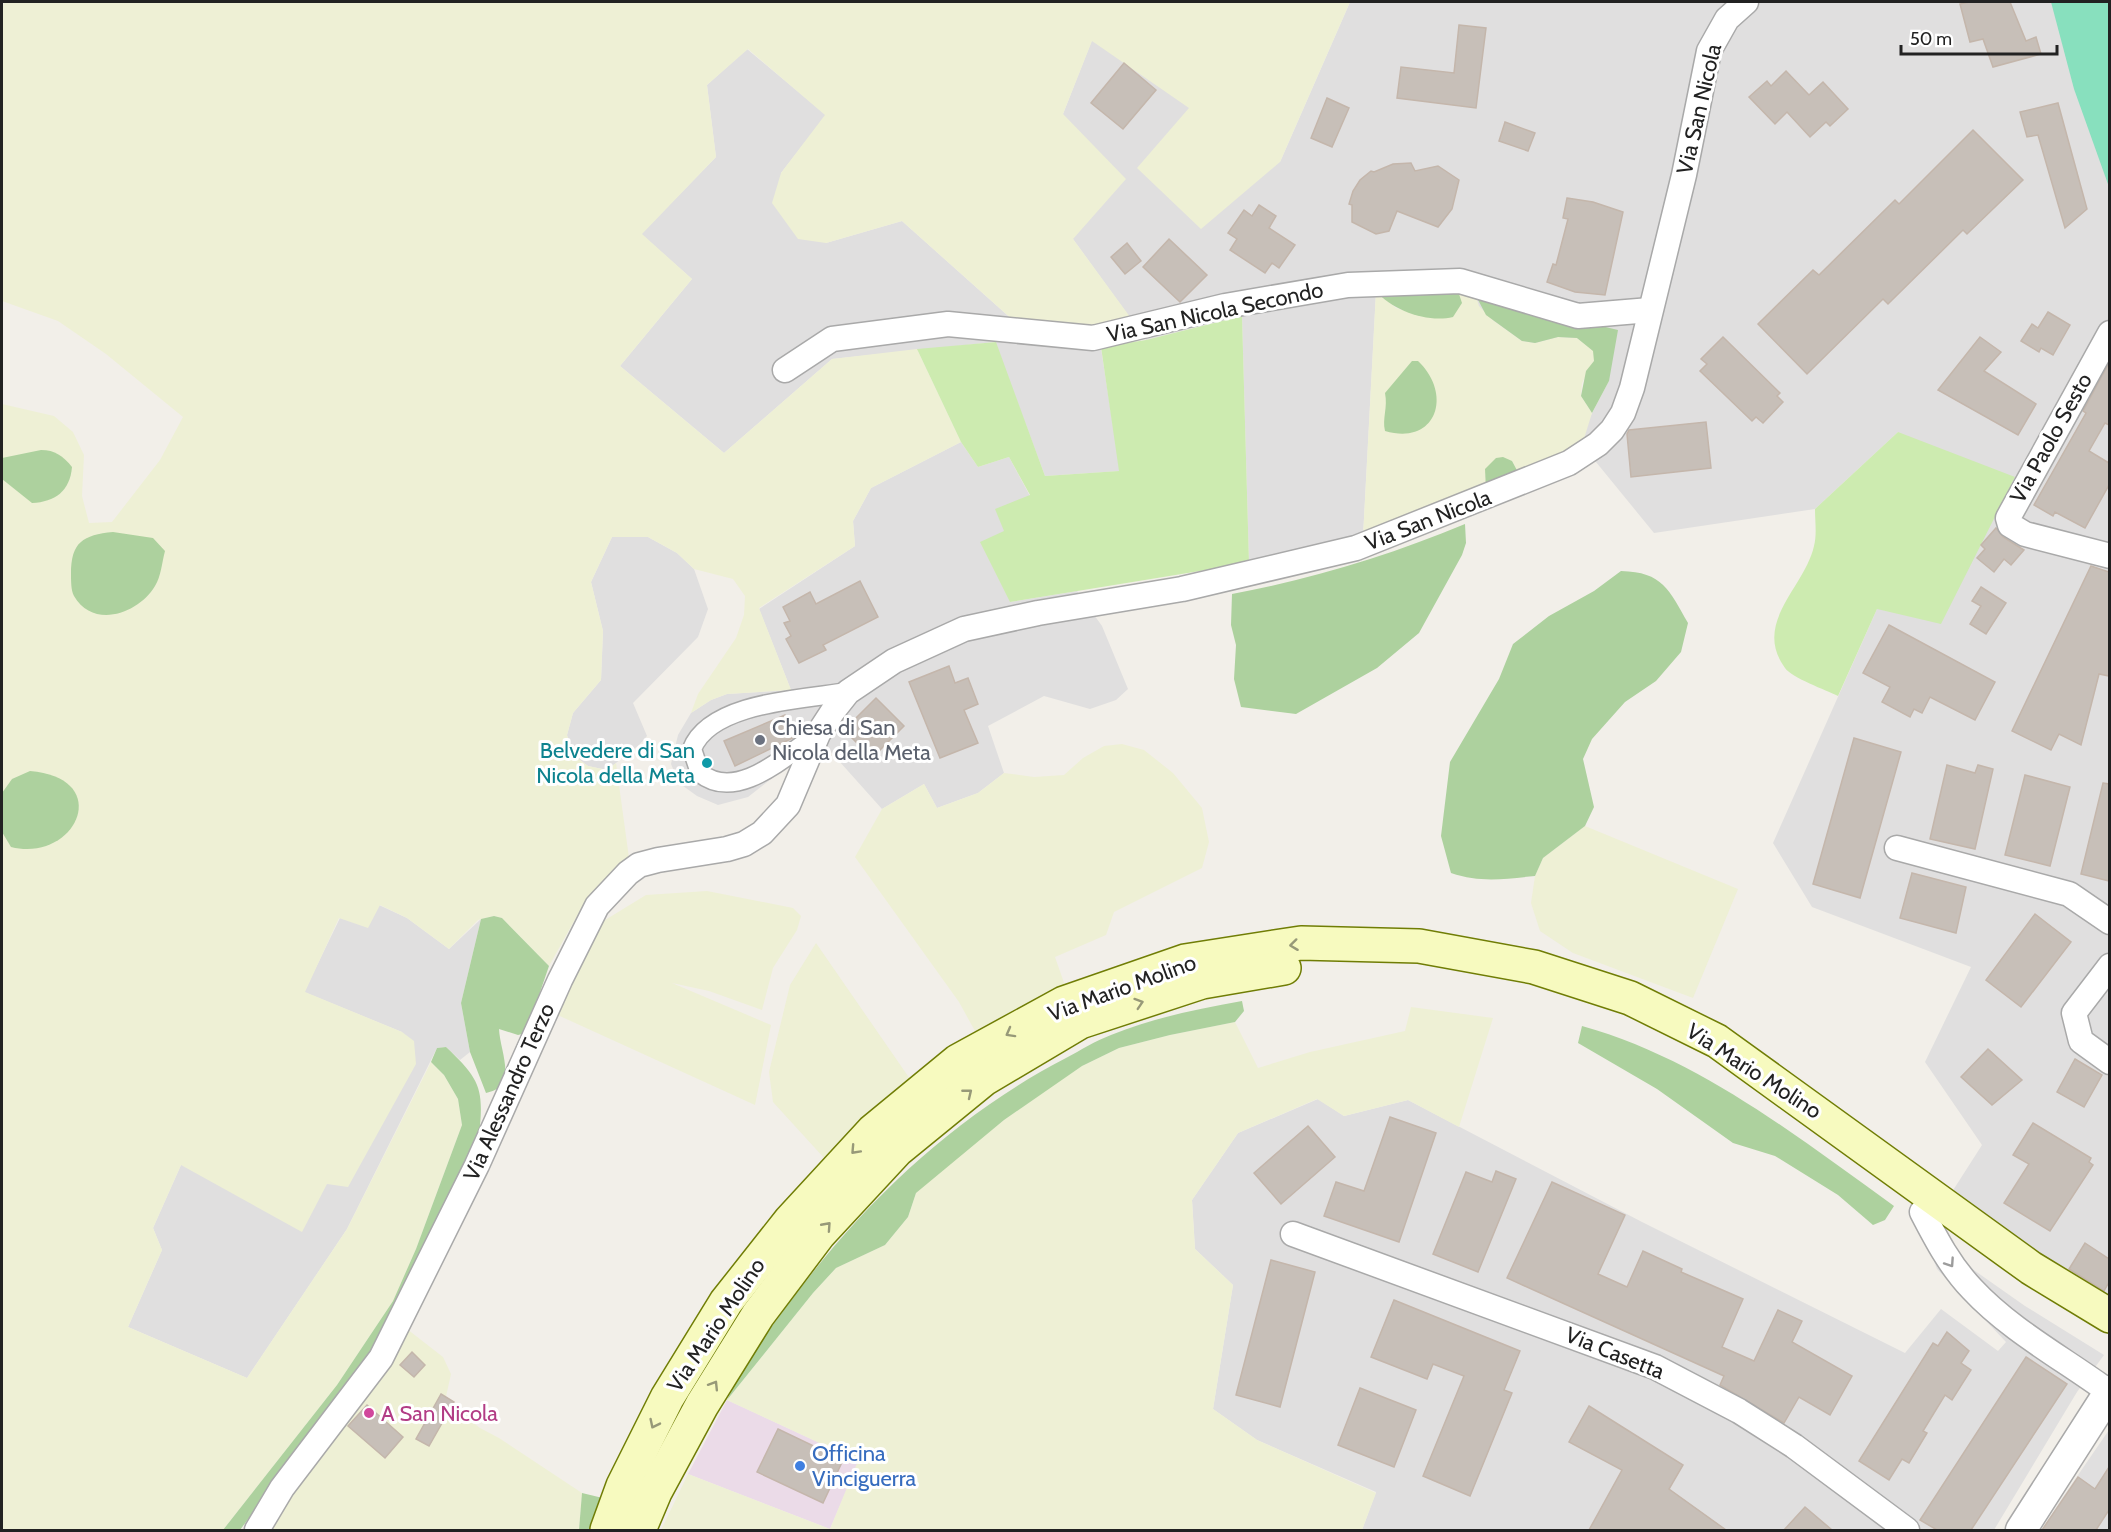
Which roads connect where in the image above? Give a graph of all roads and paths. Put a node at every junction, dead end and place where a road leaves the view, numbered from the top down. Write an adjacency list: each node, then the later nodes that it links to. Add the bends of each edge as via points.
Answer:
1 (1746, 2): 2 (street, Via San Nicola, via 1727,19 1709,51 1684,175)
2 (1650, 310): 4 (street, Via San Nicola Secondo, via 1578,316 1460,281 1348,285 1225,306 1093,338 948,324 832,339); 6 (street, Via San Nicola, via 1623,413 1598,444 1549,473 1356,548 1182,589 1038,613 964,630 894,661)
3 (2109, 333): 5 (street, Via Paolo Sesto, via 2011,512 2010,525 2017,531)
4 (785, 370)
5 (2109, 556)
6 (848, 692): 7 (street, Via San Nicola); 7 (street, via 718,719 703,730 693,749 700,773 709,780 732,784 748,780)
7 (818, 734): 17 (street, Via Alessandro Terzo, via 788,805 762,833 727,849 639,866 614,885 597,906 477,1165 381,1358 282,1488)
8 (1897, 848): 9 (street, via 2069,894)
9 (2109, 922)
10 (2109, 966): 11 (street, via 2074,1013 2081,1041)
11 (2109, 1062)
12 (1922, 1212): 15 (main road, Via Mario Molino, via 2037,1296); 16 (street, one-way to 16, via 1943,1252 1972,1290 2006,1319); 19 (main road, Via Mario Molino, one-way to 12, via 702,1405 758,1315 819,1234 897,1149 984,1079 1080,1022 1202,982 1311,964 1419,966 1528,986 1631,1020 1708,1056)
13 (1293, 1234): 20 (street, Via Casetta, via 1655,1367 1739,1411 1794,1446)
14 (2109, 1316): 18 (main road, Via Mario Molino, one-way to 18, via 2031,1268 1717,1041 1630,998 1534,967 1419,946 1301,943 1185,961 1064,1003 958,1061 873,1131 790,1221 726,1302 667,1398 623,1486)
15 (2109, 1338)
16 (2109, 1391): 21 (street)
17 (257, 1530)
18 (607, 1530)
19 (639, 1530)
20 (1907, 1530)
21 (2021, 1530)

